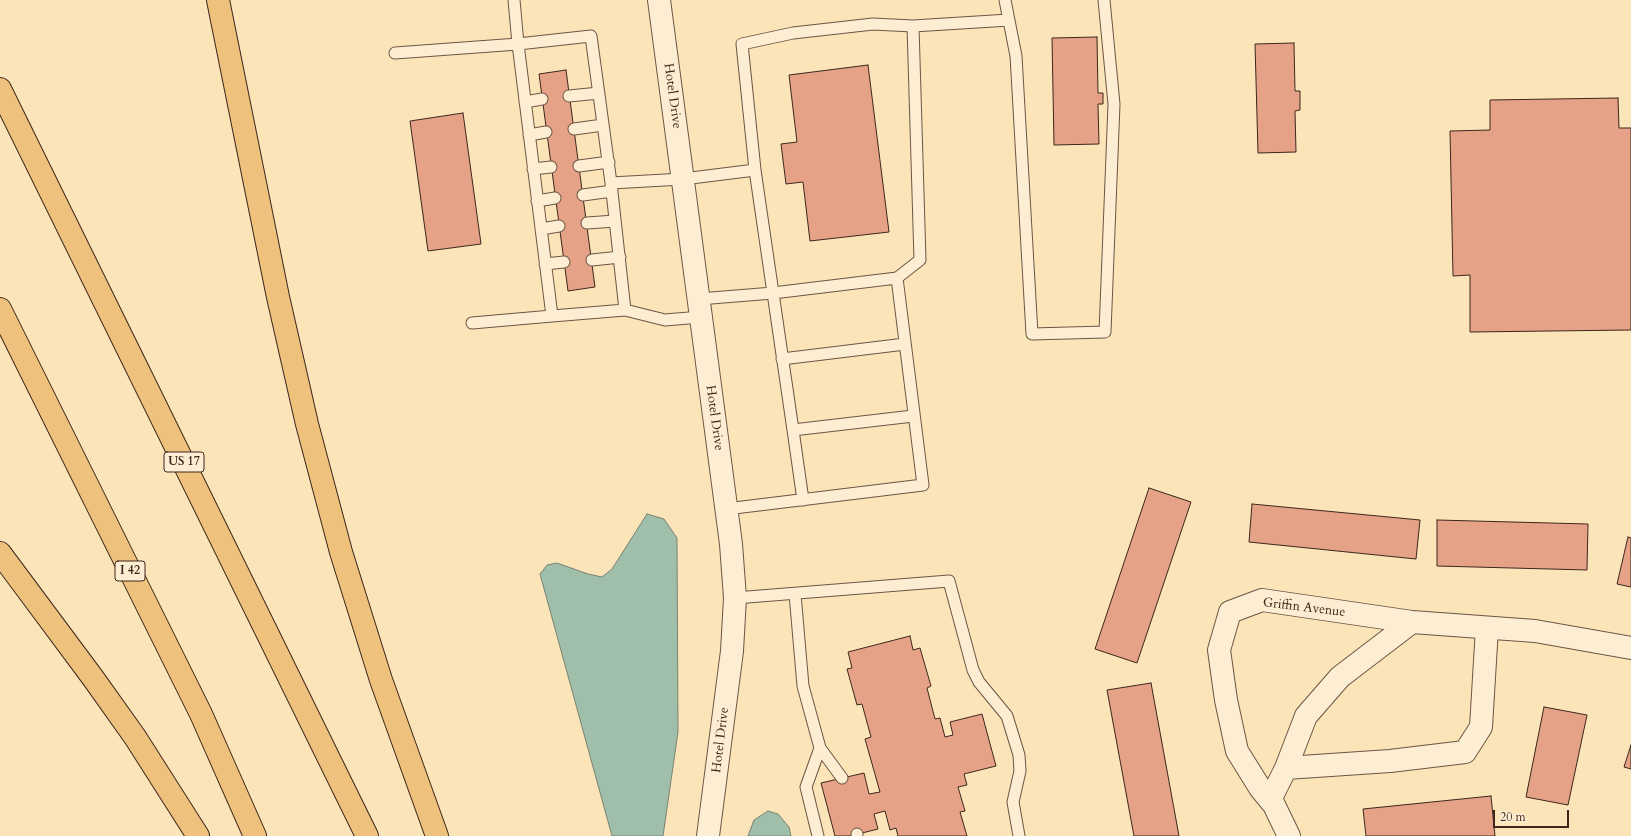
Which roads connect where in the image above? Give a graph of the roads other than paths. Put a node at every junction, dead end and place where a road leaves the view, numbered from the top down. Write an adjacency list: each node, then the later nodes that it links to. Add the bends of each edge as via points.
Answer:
1 (218, 0): 63 (highway, via 278,297 307,424 341,552 381,680)
2 (514, 0): 8 (lane)
3 (659, 0): 24 (street, Hotel Drive)
4 (1005, 0): 6 (lane)
5 (1104, 0): 6 (lane, via 1114,104 1105,332 1032,334 1016,56)
6 (1009, 20): 7 (lane)
7 (913, 26): 23 (lane, via 873,24 793,33 742,44); 37 (lane, via 920,260)
8 (518, 44): 9 (lane); 11 (lane, via 591,36); 14 (lane)
9 (395, 54)
10 (0, 89): 62 (highway, US 17)
11 (599, 93): 12 (lane); 15 (lane)
12 (569, 96)
13 (542, 99): 14 (lane)
14 (525, 102): 18 (lane)
15 (603, 125): 16 (lane); 19 (lane)
16 (574, 129)
17 (546, 132): 18 (lane)
18 (529, 135): 22 (lane)
19 (609, 162): 20 (lane); 25 (lane)
20 (579, 166)
21 (551, 167): 22 (lane)
22 (533, 169): 28 (lane)
23 (754, 170): 24 (lane); 38 (lane)
24 (683, 179): 25 (lane); 39 (street, Hotel Drive)
25 (612, 187): 26 (lane); 29 (lane)
26 (583, 195)
27 (555, 198): 28 (lane)
28 (537, 201): 32 (lane)
29 (615, 221): 30 (lane); 33 (lane)
30 (587, 223)
31 (559, 226): 32 (lane)
32 (541, 229): 36 (lane)
33 (620, 257): 34 (lane); 41 (lane)
34 (592, 260)
35 (564, 262): 36 (lane)
36 (545, 264): 42 (lane)
37 (897, 278): 38 (lane); 44 (lane)
38 (773, 293): 39 (lane); 45 (lane)
39 (700, 308): 41 (lane, via 665,320); 49 (street, Hotel Drive)
40 (0, 309): 61 (highway, I 42, via 201,714)
41 (625, 310): 42 (lane)
42 (552, 316): 43 (lane)
43 (472, 323)
44 (905, 344): 45 (lane); 46 (lane)
45 (782, 359): 47 (lane)
46 (913, 416): 47 (lane); 48 (lane, via 923,485)
47 (793, 430): 48 (lane)
48 (803, 500): 49 (lane)
49 (726, 509): 52 (street, Hotel Drive)
50 (0, 553): 60 (highway, via 135,737)
51 (794, 594): 52 (lane); 56 (lane, via 803,686); 66 (lane, via 949,581 973,670 979,682 1008,716 1019,755 1020,771 1013,802)
52 (735, 598): 64 (street, Hotel Drive, via 732,651)
53 (1412, 622): 54 (street, Griffin Avenue); 57 (street, via 1340,677 1306,716); 59 (street, Griffin Avenue, via 1262,600 1230,612 1219,650 1226,700 1237,751)
54 (1487, 628): 55 (street, Griffin Avenue, via 1535,631); 57 (street, via 1481,727 1466,752 1390,761)
55 (1631, 648)
56 (820, 748): 58 (lane); 65 (lane, via 806,787)
57 (1286, 768): 59 (street)
58 (842, 778)
59 (1270, 800): 67 (street, Griffin Avenue)
60 (198, 836)
61 (255, 836)
62 (367, 836)
63 (437, 836)
64 (708, 836)
65 (818, 836)
66 (1019, 836)
67 (1289, 836)

